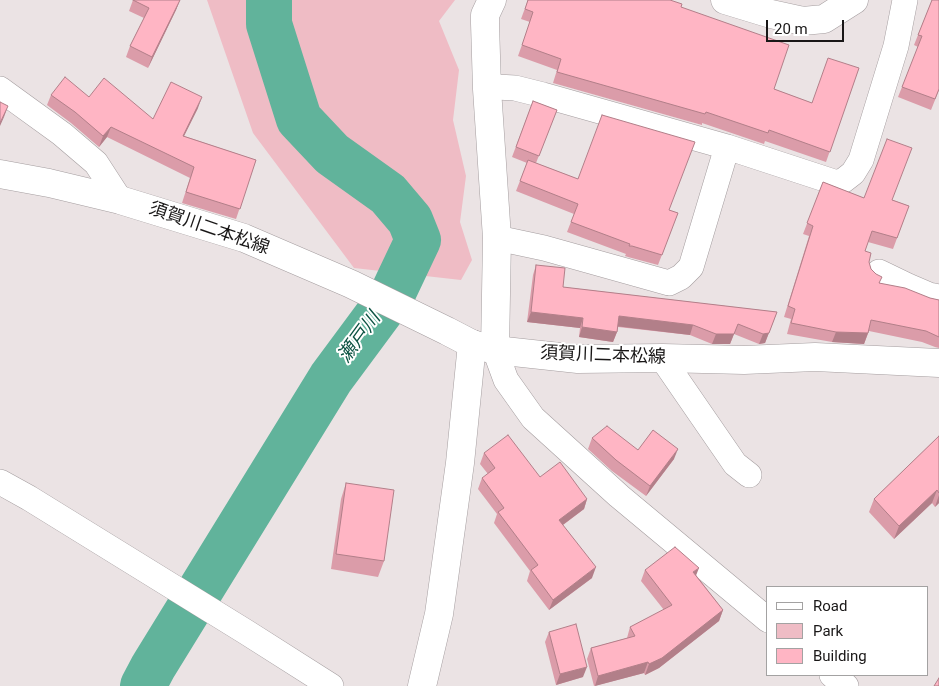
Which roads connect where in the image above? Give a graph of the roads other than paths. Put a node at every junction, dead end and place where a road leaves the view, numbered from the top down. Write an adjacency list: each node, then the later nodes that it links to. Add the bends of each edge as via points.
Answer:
1 (492, 0): 6 (main road, via 485,15)
2 (725, 0): 3 (main road, via 803,21 824,19)
3 (854, 0)
4 (905, 0): 7 (street, via 896,46 861,160 853,173 837,183)
5 (0, 89): 9 (street, via 96,163)
6 (487, 89): 7 (street, via 515,88); 10 (main road)
7 (727, 147): 10 (street, via 691,267 669,283)
8 (0, 174): 9 (main road, 須賀川二本松線)
9 (120, 200): 13 (main road, 須賀川二本松線, via 244,238 351,284)
10 (497, 238): 13 (main road)
11 (880, 272): 12 (street)
12 (939, 297)
13 (483, 347): 14 (main road, 須賀川二本松線, via 578,359); 18 (street, via 533,418 619,496); 21 (main road, via 460,463 439,614)
14 (662, 358): 15 (main road, 須賀川二本松線); 16 (street, via 735,464)
15 (939, 362)
16 (749, 475)
17 (0, 482): 20 (street)
18 (766, 618)
19 (833, 676): 22 (street)
20 (331, 686)
21 (422, 686)
22 (846, 686)

